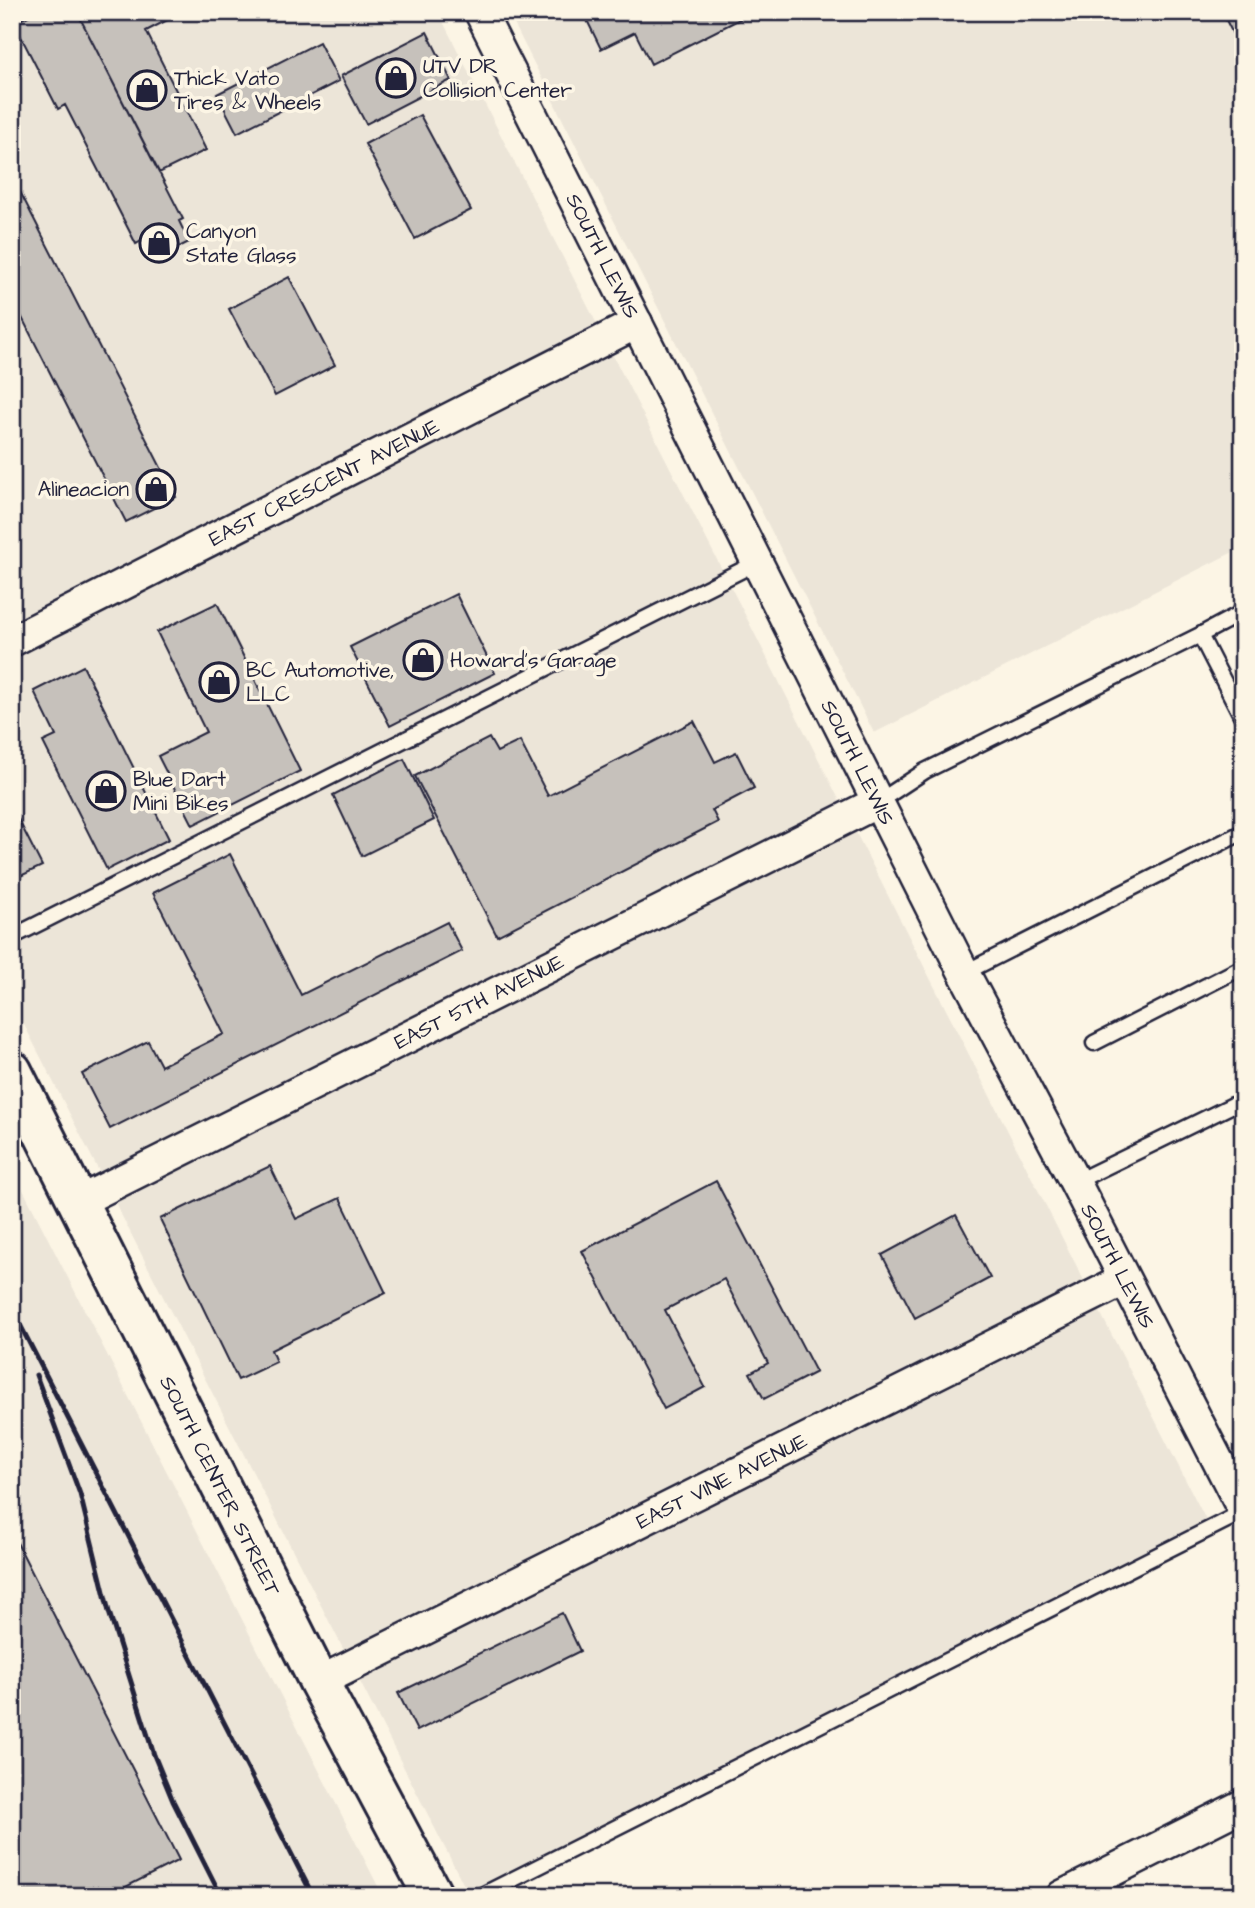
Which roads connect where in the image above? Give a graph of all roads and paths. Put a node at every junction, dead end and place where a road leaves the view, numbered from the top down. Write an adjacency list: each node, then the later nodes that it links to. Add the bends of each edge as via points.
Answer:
1 (480, 12): 2 (street, SOUTH LEWIS)
2 (637, 323): 3 (street, SOUTH LEWIS); 6 (street, EAST CRESCENT AVENUE)
3 (758, 562): 8 (street, SOUTH LEWIS); 10 (lane)
4 (1243, 612): 5 (lane)
5 (1200, 635): 7 (lane); 8 (lane, via 925,771)
6 (12, 640)
7 (1243, 719)
8 (878, 802): 12 (street, SOUTH LEWIS); 17 (street, EAST 5TH AVENUE)
9 (1243, 832): 12 (lane)
10 (12, 937)
11 (1243, 967): 13 (lane)
12 (964, 973): 16 (street, SOUTH LEWIS)
13 (1094, 1043)
14 (12, 1071): 17 (street, SOUTH CENTER STREET)
15 (1243, 1100): 16 (lane)
16 (1075, 1182): 18 (street, SOUTH LEWIS)
17 (80, 1201): 20 (street, SOUTH CENTER STREET)
18 (1124, 1280): 19 (street, SOUTH LEWIS); 20 (street, EAST VINE AVENUE)
19 (1240, 1498): 23 (lane)
20 (319, 1682): 22 (street, SOUTH CENTER STREET)
21 (1243, 1805): 24 (street)
22 (433, 1896)
23 (480, 1896)
24 (1062, 1896)

